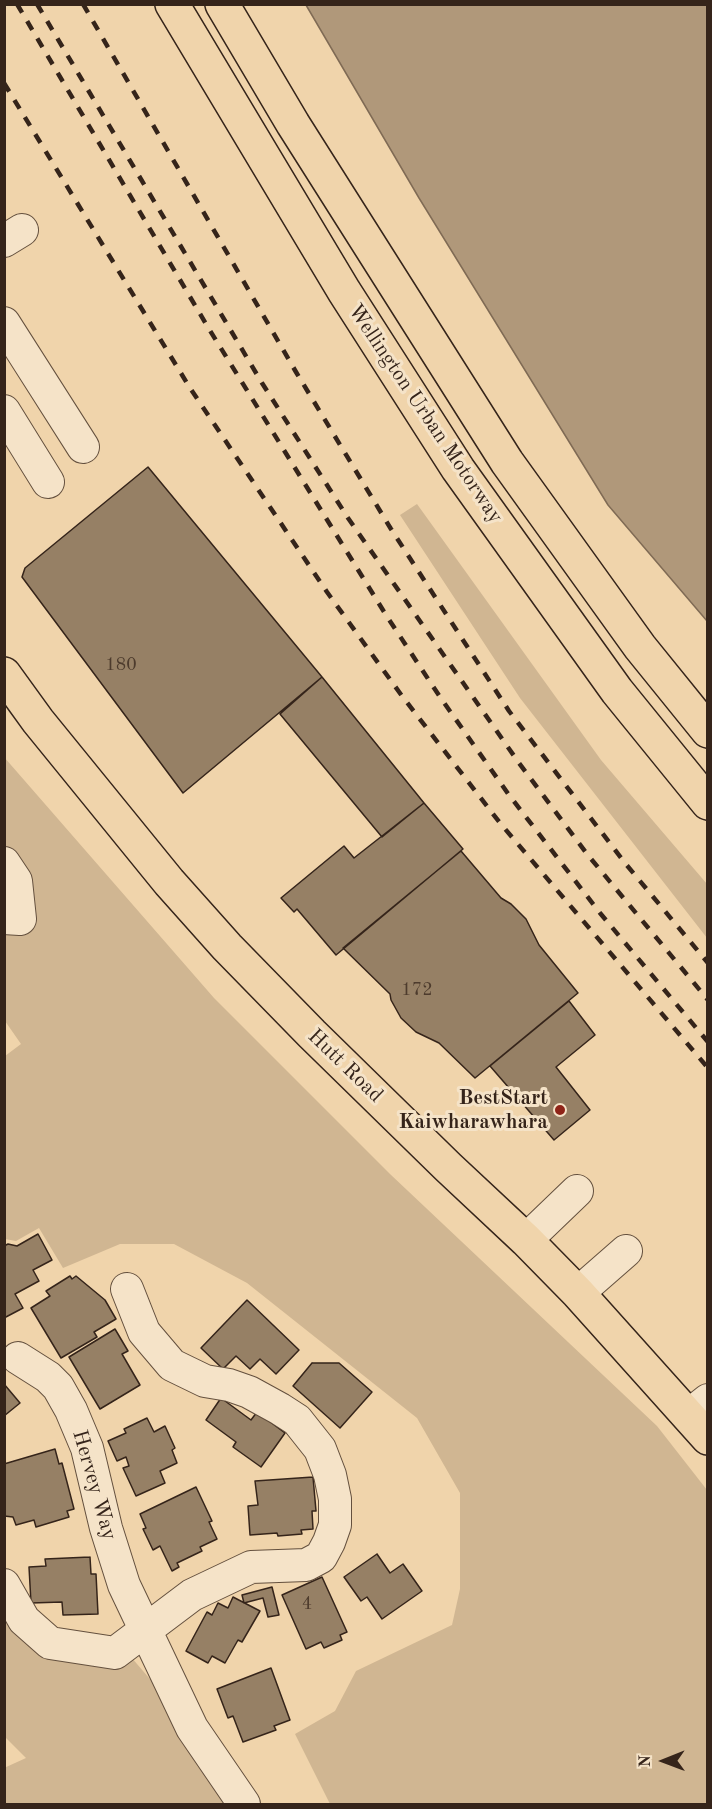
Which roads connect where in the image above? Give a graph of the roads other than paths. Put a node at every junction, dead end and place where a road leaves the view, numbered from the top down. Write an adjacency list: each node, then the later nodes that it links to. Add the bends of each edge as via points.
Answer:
1 (172, 4): 9 (main road, Wellington Urban Motorway, via 344,291 458,469 617,691)
2 (222, 4): 8 (main road, Wellington Urban Motorway, via 507,462 640,647)
3 (4, 323): 5 (street)
4 (4, 411): 6 (street)
5 (83, 447)
6 (48, 482)
7 (4, 674): 13 (main road, Hutt Road, via 162,873 227,947)
8 (708, 731)
9 (708, 803)
10 (4, 863): 11 (street, via 16,881 20,919)
11 (4, 918)
12 (577, 1191): 13 (street)
13 (526, 1240): 16 (main road, Hutt Road)
14 (626, 1251): 16 (street)
15 (127, 1289): 20 (street, via 144,1332 172,1365 205,1381 249,1392 297,1420 320,1449 335,1499 335,1525 321,1557 306,1565 251,1568 192,1595)
16 (578, 1293): 18 (main road, Hutt Road)
17 (18, 1358): 20 (street, Hervey Way, via 48,1377 71,1410 87,1448 124,1585)
18 (701, 1418)
19 (4, 1585): 20 (street, via 24,1620 50,1643 115,1653)
20 (146, 1630): 21 (street, Hervey Way, via 192,1728)
21 (244, 1804)

